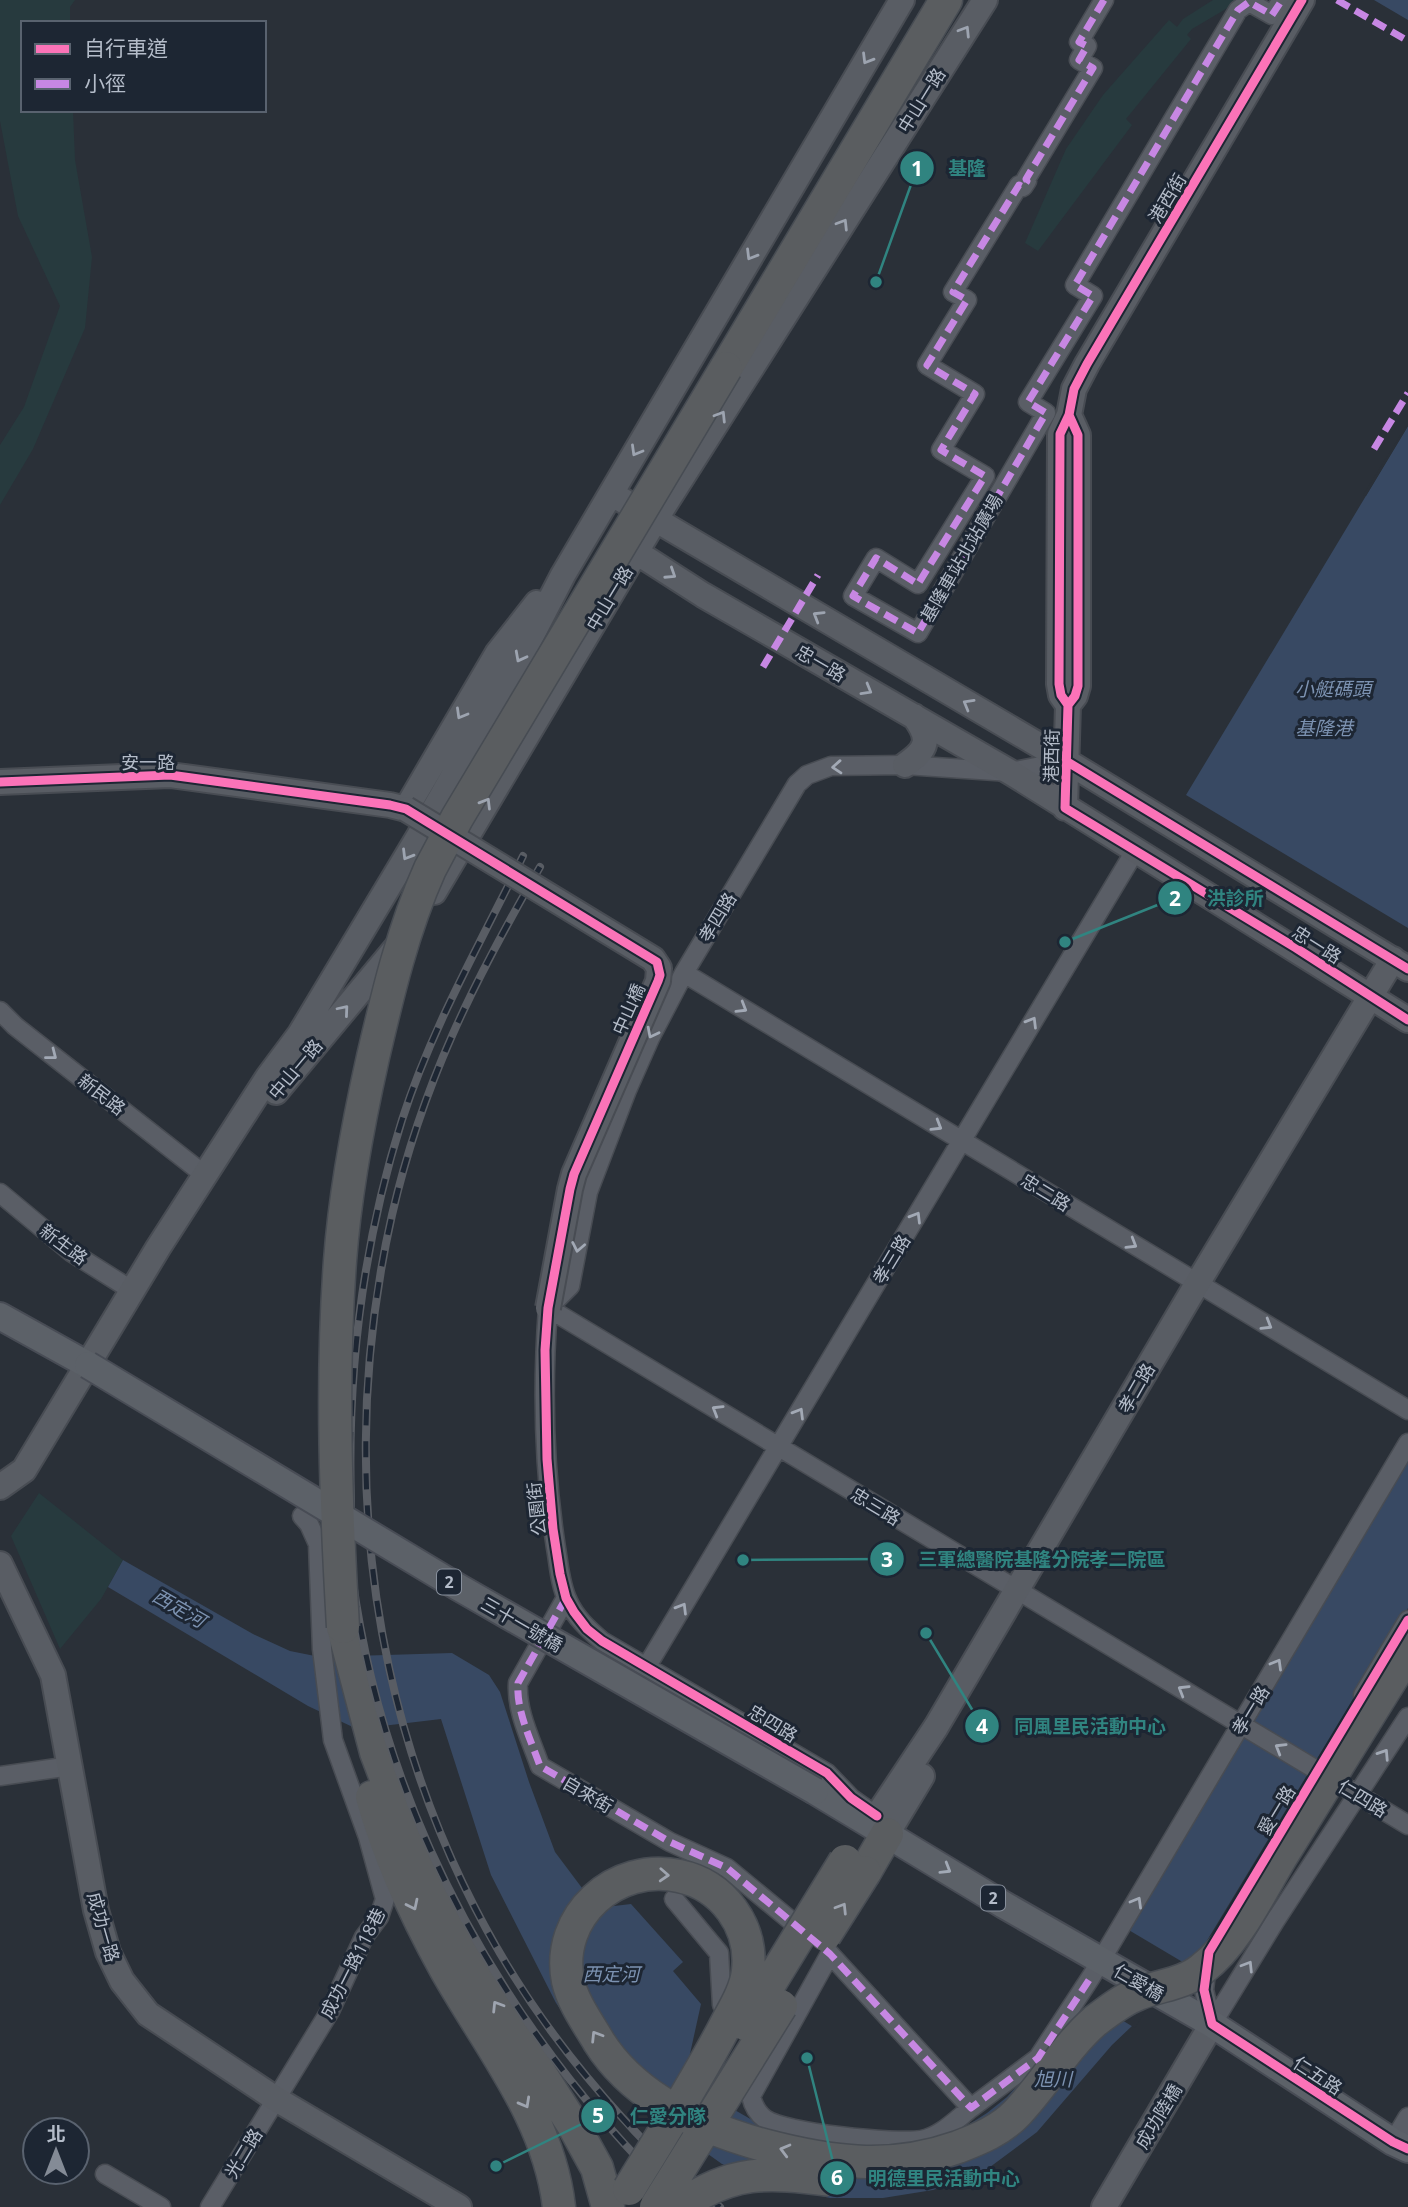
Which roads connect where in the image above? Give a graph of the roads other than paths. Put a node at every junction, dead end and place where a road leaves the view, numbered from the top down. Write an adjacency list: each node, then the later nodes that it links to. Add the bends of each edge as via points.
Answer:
1 (902, 0): 7 (street, 中山一路, one-way to 7)
2 (946, 0): 42 (highway, bridge, via 457,818 411,917 365,1091 340,1259)
3 (985, 0): 8 (street, 中山一路, one-way to 3)
4 (1104, 0): 5 (street, 基隆車站北站廣場, via 1079,41 1087,46 1079,60 1093,68 1027,181 1023,187 1019,185 953,292 967,300 927,365 975,394 941,450 985,477 918,584 876,558 853,596 918,633 1046,413 1028,402 1093,296 1075,285 1238,10 1249,2 1272,15)
5 (1282, 0)
6 (1302, 0): 13 (street, 港西街, via 1070,398 1069,415 1078,435 1078,686 1068,705)
7 (611, 494): 8 (street, 忠一路); 9 (street, 中山一路)
8 (655, 520): 10 (street, 中山一路); 13 (street, 忠一路, one-way to 8)
9 (592, 526): 10 (street, 忠一路); 11 (street, 中山一路)
10 (636, 551): 12 (street, 忠一路, one-way to 12); 26 (street, 中山一路, one-way to 10, via 412,929)
11 (563, 575): 18 (street, one-way to 18, via 497,654); 26 (street, 中山一路, one-way to 26, via 419,836 300,1034)
12 (914, 716): 14 (street, via 924,731 925,744); 15 (street, 忠一路)
13 (1066, 761): 15 (street, 孝四路); 17 (street, 港西街); 20 (street, 忠一路)
14 (905, 765): 15 (street, 孝四路); 21 (street, 孝四路, one-way to 21, via 831,766 797,784)
15 (1010, 772): 17 (street, 忠一路)
16 (0, 782): 18 (street, 安一路, via 170,775)
17 (1066, 808): 19 (street, 忠一路)
18 (406, 809): 30 (street, 中山橋, bridge, via 653,959 659,968 658,981 569,1189)
19 (1135, 851): 22 (street, 忠一路); 25 (street, 孝三路, one-way to 19)
20 (1401, 964): 22 (street, 孝二路)
21 (684, 973): 25 (street, 忠二路, one-way to 25); 30 (street, 孝四路, one-way to 30, via 637,1065 592,1182 570,1286)
22 (1374, 999): 24 (street, 忠一路); 28 (street, 孝二路)
23 (0, 1011): 26 (street, 新民路, one-way to 26)
24 (1408, 1020)
25 (961, 1141): 28 (street, 忠二路, one-way to 28); 35 (street, 孝三路, one-way to 25)
26 (206, 1176): 29 (street, 中山一路)
27 (0, 1193): 29 (street, 新生路, via 71,1251)
28 (1203, 1287): 33 (street, 忠二路, one-way to 33); 39 (street, 孝二路)
29 (132, 1291): 32 (street, 中山一路)
30 (548, 1308): 35 (street, 忠三路, one-way to 30); 40 (street, 公園街, via 547,1460)
31 (0, 1316): 32 (main road, 2)
32 (88, 1365): 36 (street, 中山一路, via 24,1470); 51 (main road, 三十一號橋 / 2, bridge, via 458,1587)
33 (1408, 1410)
34 (1408, 1443): 47 (street, 孝一路, one-way to 34)
35 (778, 1447): 39 (street, 忠三路); 44 (street, 孝三路, one-way to 35)
36 (0, 1487)
37 (302, 1516): 42 (street, 成功一路118巷, via 318,1544)
38 (0, 1564): 48 (street, 成功一路, via 53,1675)
39 (1022, 1594): 47 (street, 忠三路, one-way to 39); 53 (street, 孝二路)
40 (566, 1598): 44 (street, 公園街, via 602,1641); 57 (street, 自來街, via 518,1684 521,1711 540,1766 670,1842 727,1868)
41 (1408, 1620): 49 (street, 愛一路)
42 (332, 1638): 61 (street, 成功一路118巷, via 333,1740 385,1899 330,2011); 69 (highway, one-way to 69, via 347,1677 358,1744 390,1854 445,1969 528,2108 556,2177); 70 (highway, one-way to 42, via 597,2168 575,2128 454,1932 409,1839)
43 (1408, 1651): 71 (highway, one-way to 71, bridge, via 1246,1915 1215,1957 1188,1979 1123,2001 1092,2024 1014,2116 982,2138 931,2156 858,2163 794,2153 704,2125 682,2115 674,2110 657,2100 637,2085 606,2052 569,1985 572,1931 594,1897 649,1874 695,1881 731,1908 740,1921 748,1954 744,1988 703,2070 682,2103 676,2113 669,2124 663,2135 629,2189)
44 (647, 1667): 53 (street, 忠四路, via 827,1773)
45 (1408, 1674): 74 (highway, bridge, via 1224,1964 1196,1988 1146,2006 1108,2031 1028,2127 995,2151 922,2179 867,2184 762,2174 726,2181)
46 (1408, 1717): 52 (street, one-way to 46)
47 (1241, 1725): 49 (street, 仁四路, one-way to 47); 58 (street, 孝一路, one-way to 47)
48 (71, 1766): 50 (street); 61 (street, 成功一路, via 96,1910 107,1952 122,1981 148,2014)
49 (1318, 1770): 52 (street, 仁四路); 60 (street, 愛一路, via 1209,1952 1204,1990)
50 (0, 1776)
51 (814, 1791): 53 (main road, 忠四路 / 2)
52 (1357, 1795): 54 (street, 仁四路); 60 (street, one-way to 52)
53 (878, 1825): 55 (highway); 58 (main road, 忠四路 / 2, one-way to 58)
54 (1408, 1825)
55 (855, 1866): 72 (highway, bridge); 73 (highway, one-way to 55, bridge)
56 (674, 1899): 59 (street, via 719,1953)
57 (790, 1920)
58 (1099, 1967): 60 (main road, 仁愛橋 / 2); 62 (street, via 1038,2058)
59 (722, 2005)
60 (1212, 2024): 64 (main road, 仁五路 / 2); 75 (street, 成功陸橋)
61 (276, 2099): 67 (street, 光二路); 68 (street, 成功一路)
62 (971, 2108): 62 (street, via 830,1954 751,2096 753,2105 774,2123 850,2138 924,2140)
63 (1408, 2117): 64 (street)
64 (1400, 2146)
65 (105, 2174): 66 (street)
66 (161, 2207)
67 (210, 2207)
68 (459, 2207)
69 (559, 2207)
70 (608, 2207)
71 (623, 2207)
72 (633, 2207)
73 (656, 2207)
74 (679, 2207)
75 (1104, 2207)

